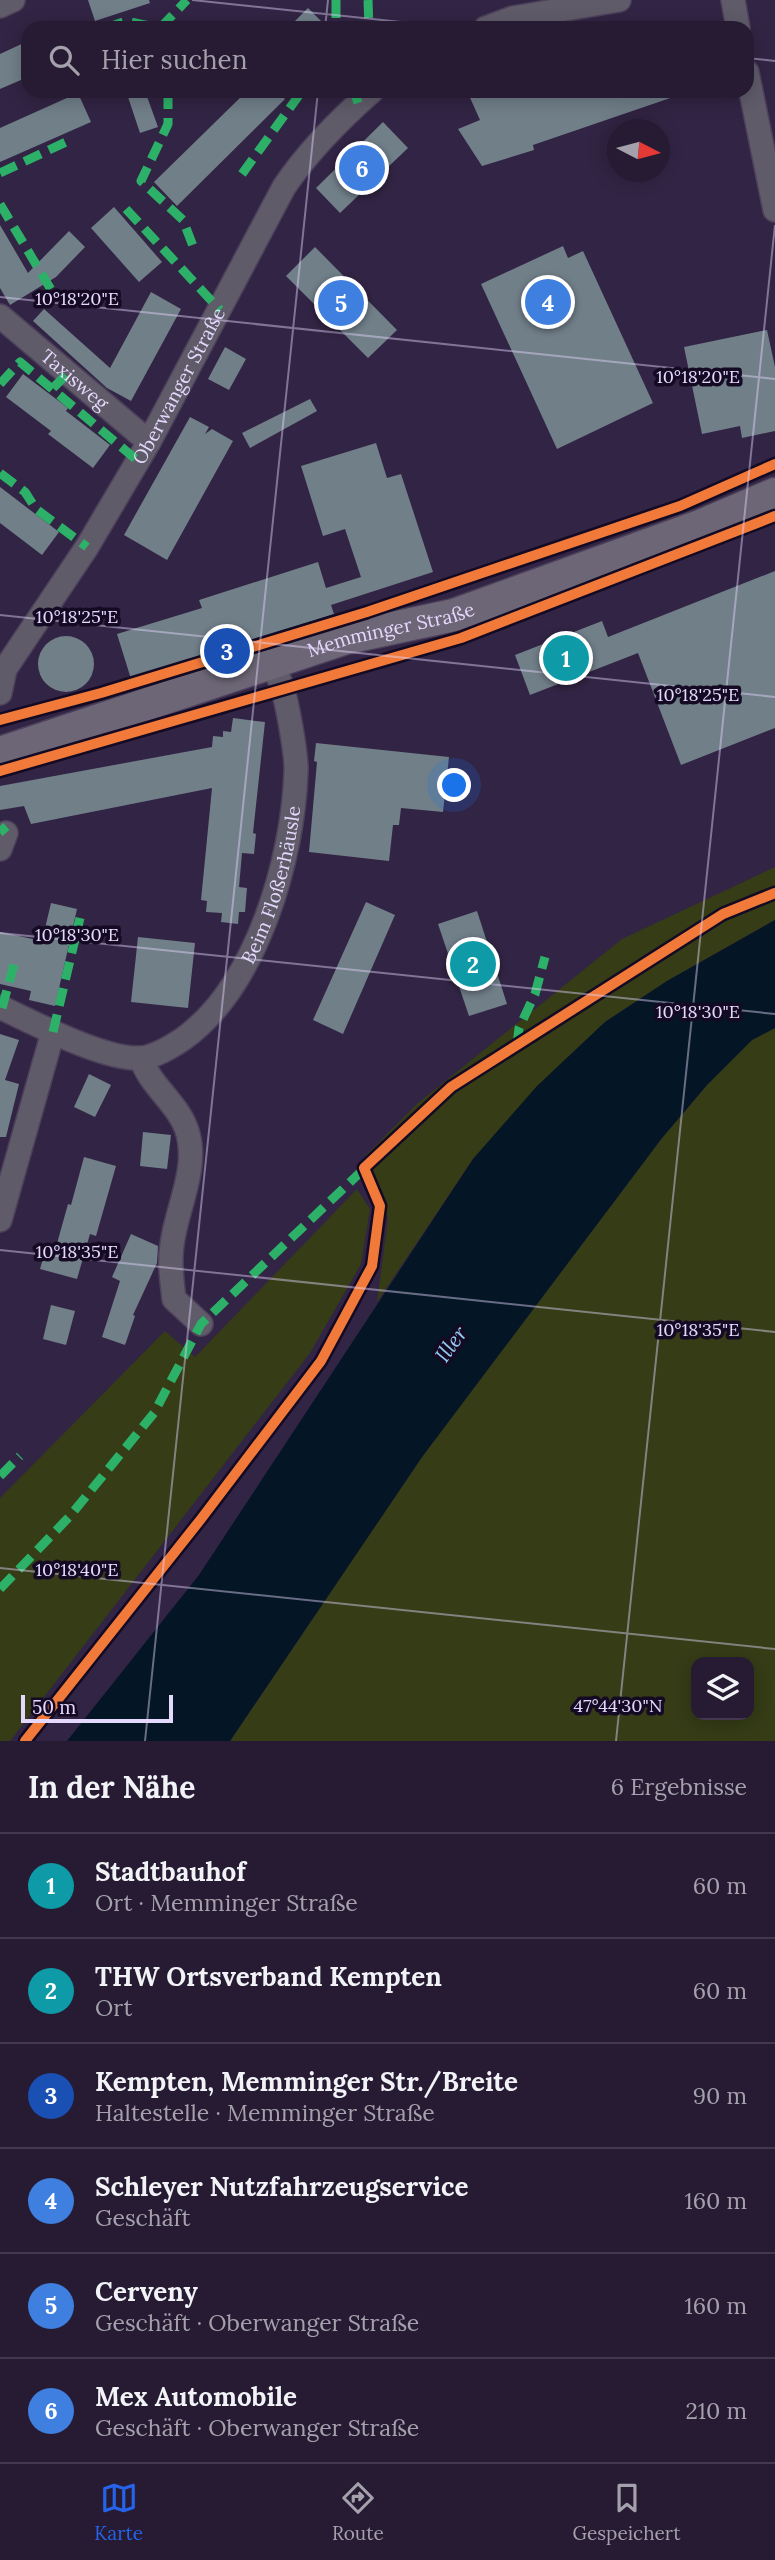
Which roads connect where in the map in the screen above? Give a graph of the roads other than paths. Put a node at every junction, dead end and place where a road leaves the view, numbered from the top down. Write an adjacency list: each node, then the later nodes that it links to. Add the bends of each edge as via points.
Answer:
1 (13, 0): 4 (street)
2 (619, 0): 5 (street)
3 (733, 0): 6 (street)
4 (0, 6)
5 (505, 21)
6 (737, 21)
7 (365, 98): 11 (street, Oberwanger Straße, via 326,134 285,187)
8 (752, 98): 9 (street)
9 (775, 210)
10 (0, 316): 11 (street, Taxisweg)
11 (149, 442): 14 (street, Oberwanger Straße, via 87,547 5,669)
12 (775, 494): 13 (main road, Memminger Straße, via 701,526 454,615 345,639)
13 (271, 663): 15 (main road, Memminger Straße); 18 (street, Beim Floßerhäusle, via 283,688 296,768 292,822 282,867 256,943 230,991 203,1024 169,1049)
14 (0, 694)
15 (0, 753)
16 (0, 1007): 17 (street, Beim Floßerhäusle)
17 (53, 1031): 18 (street, Beim Floßerhäusle, via 113,1055); 19 (street)
18 (141, 1058): 20 (street, via 145,1070 180,1113 189,1136 190,1160 171,1270 174,1298)
19 (0, 1220)
20 (201, 1324)

